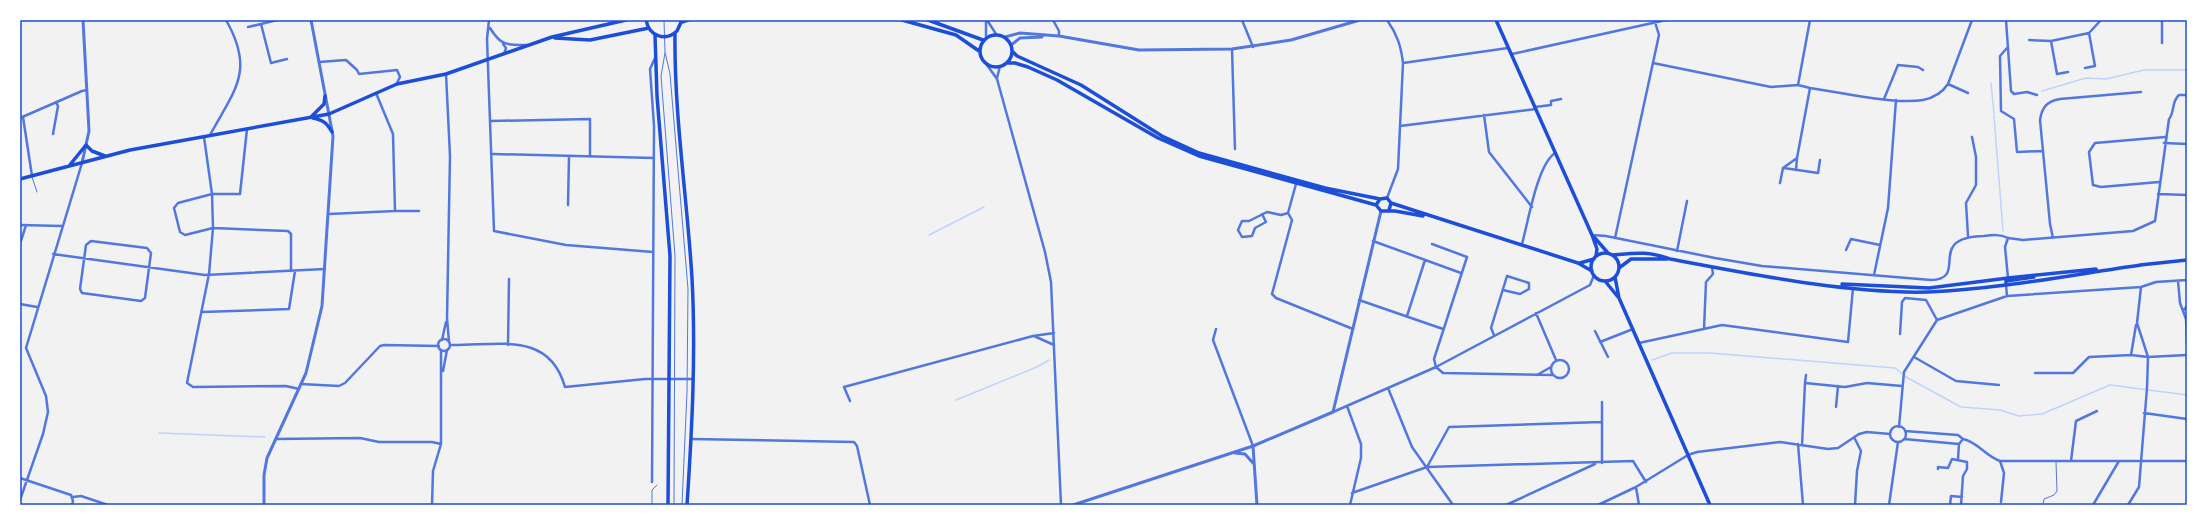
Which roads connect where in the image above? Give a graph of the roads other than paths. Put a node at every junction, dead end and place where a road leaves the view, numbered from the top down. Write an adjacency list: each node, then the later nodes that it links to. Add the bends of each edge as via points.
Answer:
1 (83, 20): 72 (street)
2 (226, 20): 93 (street, via 240,50 241,72 234,91)
3 (277, 20): 26 (street)
4 (311, 20): 57 (street)
5 (489, 20): 28 (street)
6 (626, 20): 35 (main road)
7 (646, 20): 29 (main road)
8 (664, 20): 36 (lane)
9 (688, 20): 24 (main road)
10 (902, 20): 49 (main road, via 956,35)
11 (928, 20): 38 (main road)
12 (987, 20): 32 (street); 38 (street)
13 (1053, 20): 34 (street, via 1059,31)
14 (1242, 20): 45 (street)
15 (1360, 20): 45 (street, via 1291,40)
16 (1387, 20): 59 (street, via 1396,32 1402,48)
17 (1496, 20): 46 (main road)
18 (1666, 20): 25 (street)
19 (1810, 20): 70 (street)
20 (1972, 20): 69 (street)
21 (2006, 20): 47 (street)
22 (2101, 20): 31 (street)
23 (2162, 20): 41 (street)
24 (682, 21): 30 (main road)
25 (1655, 22): 53 (street); 60 (street, via 1659,35)
26 (261, 24): 27 (street); 55 (street, via 271,63)
27 (248, 27)
28 (489, 27): 42 (street); 56 (street)
29 (649, 28): 33 (main road); 35 (main road, via 590,40)
30 (675, 33): 36 (main road); 236 (main road, via 676,100 693,299)
31 (2089, 33): 40 (street); 63 (street, via 2095,66)
32 (996, 34): 37 (main road); 38 (main road)
33 (656, 35): 36 (main road); 54 (main road)
34 (1057, 36): 37 (street, via 1020,33); 44 (street, via 1020,38); 48 (street, via 1139,50)
35 (552, 37): 43 (main road)
36 (664, 37): 51 (lane)
37 (1005, 37): 44 (main road)
38 (985, 39): 49 (main road)
39 (2029, 40): 40 (street)
40 (2051, 41): 65 (street, via 2057,74)
41 (2162, 43)
42 (503, 44): 43 (street); 52 (street, via 506,48)
43 (528, 45): 52 (main road)
44 (1011, 45): 50 (main road)
45 (1253, 47): 48 (street)
46 (1509, 48): 53 (main road); 59 (street)
47 (2007, 48): 76 (street, via 2011,91 2014,94 2026,92); 101 (street, via 2000,56 2001,111 2014,120 2017,152)
48 (1232, 49): 100 (street)
49 (979, 51): 61 (main road)
50 (1012, 51): 58 (main road); 123 (main road, via 1017,56 1081,86 1162,136 1200,152 1312,184)
51 (665, 52): 234 (lane, via 661,76 675,246); 235 (lane, via 670,74 685,245 688,289)
52 (504, 54): 56 (main road)
53 (1512, 54): 83 (main road)
54 (655, 58): 107 (street, via 650,70); 233 (main road, via 669,246)
55 (287, 59)
56 (488, 61): 66 (main road); 88 (street)
57 (319, 62): 68 (street, via 346,60 359,74 397,70 400,77); 78 (street)
58 (1007, 63): 62 (main road); 118 (main road, via 1028,67 1057,80 1158,138 1199,156)
59 (1403, 63): 89 (street)
60 (1653, 63): 70 (street, via 1771,87); 144 (street)
61 (987, 65): 62 (main road); 67 (street)
62 (1000, 66): 67 (street)
63 (2085, 68)
64 (1923, 70): 80 (street, via 1898,65)
65 (2068, 72)
66 (446, 74): 68 (main road); 197 (street, via 450,156)
67 (997, 78): 206 (street, via 1047,260)
68 (397, 84): 74 (main road)
69 (1948, 84): 75 (street); 81 (street, via 1936,96 1923,100)
70 (1798, 85): 71 (street)
71 (1810, 88): 80 (street); 108 (street)
72 (88, 90): 82 (street); 99 (street, via 89,131)
73 (2141, 92): 101 (street, via 2050,101 2041,113)
74 (376, 93): 84 (main road); 131 (street, via 393,134)
75 (1968, 93)
76 (2037, 95)
77 (2187, 95): 94 (street, via 2180,95 2174,100)
78 (325, 96): 84 (street); 87 (main road, via 324,104)
79 (1561, 99): 83 (street, via 1551,101 1551,105)
80 (1884, 99): 81 (street)
81 (1896, 100): 151 (street, via 1888,208)
82 (56, 102): 86 (street); 92 (street, via 58,106)
83 (1535, 108): 85 (street); 103 (main road)
84 (329, 114): 87 (main road); 91 (street)
85 (1484, 115): 89 (street); 129 (street, via 1489,152)
86 (22, 118): 114 (street)
87 (310, 118): 90 (main road); 91 (main road, via 322,120 328,124)
88 (491, 121): 102 (street); 105 (street, via 590,119)
89 (1400, 126): 124 (street, via 1398,169)
90 (247, 129): 93 (main road); 120 (street, via 240,194)
91 (332, 132): 135 (street)
92 (53, 134)
93 (209, 136): 95 (main road)
94 (2165, 136): 97 (street); 116 (street, via 2095,143 2089,152 2093,185 2101,187)
95 (204, 137): 104 (main road); 120 (street)
96 (1972, 137): 143 (street, via 1976,157 1976,184 1966,203)
97 (2164, 143): 98 (street); 116 (street)
98 (2187, 144)
99 (86, 145): 104 (main road, via 92,151); 110 (street); 111 (main road)
100 (1235, 148)
101 (2042, 151): 146 (street)
102 (492, 154): 106 (street); 154 (street, via 494,231 566,245)
103 (1555, 154): 129 (street, via 1543,170); 142 (main road)
104 (106, 156): 110 (main road)
105 (590, 156): 106 (street); 107 (street)
106 (569, 157): 127 (street)
107 (654, 158): 154 (street)
108 (1797, 158): 112 (street); 113 (street)
109 (1820, 160): 113 (street, via 1818,173)
110 (82, 163): 111 (main road); 140 (street)
111 (68, 166): 114 (main road)
112 (1783, 168): 113 (street); 117 (street)
113 (1796, 170)
114 (32, 176): 115 (main road); 119 (lane)
115 (20, 179)
116 (2159, 182): 121 (street)
117 (1780, 183)
118 (1296, 184): 128 (main road); 134 (street)
119 (37, 192)
120 (212, 194): 141 (street); 141 (street, via 178,203 174,208 180,232 185,235)
121 (2158, 194): 122 (street); 146 (street, via 2155,221 2133,231)
122 (2187, 195)
123 (1380, 198): 124 (main road); 128 (main road)
124 (1387, 198): 126 (main road)
125 (1687, 201): 153 (street)
126 (1391, 203): 130 (main road); 137 (main road)
127 (568, 205)
128 (1376, 205): 133 (main road)
129 (1532, 207): 150 (street)
130 (1389, 210): 133 (main road); 137 (main road)
131 (395, 211): 132 (street); 135 (street)
132 (419, 211)
133 (1381, 211): 147 (street)
134 (1288, 212): 136 (street, via 1282,215 1267,212); 201 (street, via 1292,220 1272,294 1276,298)
135 (329, 214): 168 (street)
136 (1262, 214): 136 (street, via 1249,221 1242,221 1238,227 1239,234 1245,238 1252,236 1255,228 1266,222)
137 (1443, 221): 150 (main road)
138 (20, 225): 139 (street)
139 (26, 225): 140 (street); 148 (street)
140 (62, 226): 156 (street)
141 (213, 228): 169 (street, via 288,231 291,234); 173 (street)
142 (1592, 235): 144 (street); 155 (main road); 158 (main road, via 1597,249)
143 (1968, 236): 145 (street, via 2002,235); 175 (street, via 1952,246 1949,269 1940,279)
144 (1615, 238): 153 (street)
145 (2008, 238): 146 (street); 177 (street, via 2005,247)
146 (2053, 238)
147 (1373, 241): 161 (street); 189 (street)
148 (20, 244)
149 (1432, 244): 171 (street, via 1467,256)
150 (1522, 244): 163 (main road)
151 (1880, 245): 152 (street, via 1851,239); 175 (street)
152 (1846, 250)
153 (1677, 251): 175 (street, via 1762,266)
154 (653, 252): 232 (street)
155 (1608, 253): 157 (main road); 158 (main road)
156 (53, 254): 159 (street); 192 (street)
157 (1613, 255): 160 (main road, via 1635,252); 167 (main road, via 1618,261)
158 (1595, 258): 163 (main road); 172 (main road)
159 (84, 259): 165 (street); 165 (street, via 86,245 91,242 147,248 151,253); 165 (street, via 80,289 82,293 141,301 144,298)
160 (1670, 259): 166 (main road); 167 (main road, via 1631,259)
161 (1425, 260): 171 (street); 196 (street)
162 (2187, 260): 164 (main road)
163 (1578, 263): 172 (main road)
164 (2141, 265): 174 (main road); 183 (main road)
165 (149, 267): 173 (street)
166 (1712, 267): 181 (main road); 204 (street, via 1713,274 1706,282)
167 (1619, 268): 176 (main road)
168 (326, 269): 170 (street); 239 (street, via 322,306 310,359)
169 (291, 271): 170 (street); 173 (street)
170 (295, 271): 194 (street, via 289,309)
171 (1461, 273): 202 (street)
172 (1593, 273): 180 (main road); 195 (street, via 1590,285)
173 (209, 274): 194 (street)
174 (2051, 274): 177 (main road); 183 (main road, via 2006,281)
175 (1874, 276)
176 (1615, 277): 180 (main road); 188 (main road)
177 (2008, 278): 181 (main road, via 1928,288)
178 (509, 279): 215 (street)
179 (2187, 280): 182 (street)
180 (1605, 281): 188 (main road)
181 (1803, 281): 184 (main road)
182 (2178, 281): 185 (street, via 2156,282); 193 (street)
183 (2006, 285): 184 (main road, via 1928,292); 187 (street)
184 (1854, 287): 204 (street, via 1848,342 1722,325)
185 (2141, 287): 187 (street); 199 (street)
186 (1503, 290): 186 (street, via 1507,276 1529,283 1529,289 1520,294); 208 (street, via 1491,328)
187 (2007, 296): 198 (street)
188 (1619, 298): 203 (main road)
189 (1360, 300): 196 (street); 201 (street)
190 (20, 304): 192 (street)
191 (2187, 306): 193 (street)
192 (38, 307): 283 (street, via 26,348 46,396 48,412)
193 (2183, 311): 214 (street, via 2186,319)
194 (202, 312): 243 (street, via 187,383 193,387)
195 (1536, 313): 208 (street); 225 (street)
196 (1407, 316): 202 (street)
197 (447, 318): 210 (street); 212 (street)
198 (1937, 320): 207 (street, via 1926,300 1905,298 1902,302); 223 (street)
199 (2137, 323): 220 (street); 224 (street)
200 (1216, 329): 267 (street, via 1213,340)
201 (1353, 329): 250 (street)
202 (1443, 329): 226 (street, via 1434,359)
203 (1633, 329): 211 (street); 213 (main road)
204 (1704, 329): 213 (street)
205 (1595, 331): 211 (street)
206 (1054, 333): 209 (street); 216 (street)
207 (1900, 334)
208 (1494, 335): 226 (street)
209 (1033, 336): 216 (street); 245 (street, via 844,387)
210 (442, 340): 212 (street); 217 (street)
211 (1600, 342): 222 (street)
212 (450, 343): 215 (street); 219 (street)
213 (1639, 343): 269 (main road)
214 (2187, 344)
215 (508, 345): 232 (street, via 535,348 552,359 562,374 565,387)
216 (1054, 345): 303 (street)
217 (438, 346): 218 (street); 239 (street, via 380,346 346,383 339,386)
218 (441, 350): 219 (street); 237 (street)
219 (447, 350): 237 (street)
220 (2131, 355): 224 (street); 228 (street, via 2089,357 2073,373)
221 (2187, 355): 224 (street)
222 (1608, 357)
223 (1914, 357): 240 (street, via 1956,381); 242 (street, via 1904,372)
224 (2148, 357): 251 (street)
225 (1556, 360): 227 (street); 229 (street, via 1565,361 1569,366 1569,372 1562,378)
226 (1436, 366): 231 (street, via 1443,373); 244 (street)
227 (1551, 367): 229 (street); 231 (street)
228 (2035, 373)
229 (1553, 375): 231 (street)
230 (1806, 375): 238 (street)
231 (1534, 376)
232 (652, 379): 233 (street); 284 (street)
233 (670, 379): 234 (street); 298 (main road)
234 (675, 379): 235 (street); 299 (lane)
235 (688, 379): 236 (street); 300 (lane)
236 (693, 379): 258 (main road)
237 (442, 380): 263 (street)
238 (1805, 383): 241 (street); 266 (street)
239 (301, 384): 243 (street)
240 (1999, 385)
241 (1838, 386): 242 (street, via 1867,383); 248 (street)
242 (1902, 386): 254 (street)
243 (299, 388): 261 (street)
244 (1388, 388): 247 (street); 280 (street, via 1412,447)
245 (850, 401)
246 (1602, 402): 253 (street)
247 (1347, 406): 250 (street); 288 (street, via 1361,444 1361,458)
248 (1836, 407)
249 (2097, 411): 273 (street, via 2076,421)
250 (1333, 412): 267 (street)
251 (2144, 412): 252 (street); 275 (street)
252 (2187, 419)
253 (1601, 422): 279 (street); 280 (street, via 1449,427)
254 (1899, 427): 255 (street); 256 (street, via 1892,429)
255 (1905, 431): 259 (street); 260 (street, via 1958,434)
256 (1890, 434): 257 (street, via 1867,432); 262 (street)
257 (1854, 437): 266 (street, via 1838,448); 313 (street, via 1861,451)
258 (691, 439): 301 (main road); 302 (street, via 857,444)
259 (1904, 439): 262 (street); 265 (street)
260 (1963, 439): 265 (street); 271 (street, via 1976,444 1992,458)
261 (275, 440): 263 (street, via 360,438 379,442); 295 (street, via 265,466)
262 (1898, 442): 314 (street)
263 (441, 444): 296 (street, via 433,470)
264 (1798, 444): 266 (street); 269 (street, via 1780,442 1697,452); 312 (street)
265 (1959, 444): 270 (street)
266 (1802, 445)
267 (1253, 446): 268 (street); 277 (street)
268 (1233, 453): 277 (street, via 1245,454); 304 (street)
269 (1688, 456): 285 (street); 311 (main road)
270 (1958, 460): 281 (street, via 1952,459 1948,468); 290 (street, via 1967,462)
271 (2000, 461): 272 (street); 292 (street, via 2004,474)
272 (2056, 461): 273 (street); 317 (lane, via 2057,491 2054,495 2044,498)
273 (2071, 461): 274 (street)
274 (2119, 461): 275 (street); 318 (street)
275 (2142, 461): 276 (street); 319 (street, via 2139,488)
276 (2187, 461)
277 (1253, 463): 305 (street)
278 (1596, 463): 279 (street); 280 (street); 308 (street)
279 (1602, 463): 285 (street, via 1633,461)
280 (1427, 468): 288 (street); 307 (street)
281 (1938, 469)
282 (20, 478): 283 (street)
283 (26, 481): 289 (street); 291 (street)
284 (652, 482)
285 (1646, 482): 287 (street)
286 (657, 485): 297 (lane, via 652,490)
287 (1636, 487): 309 (street); 310 (street)
288 (1352, 493): 306 (street)
289 (73, 497): 293 (street); 294 (street, via 81,496)
290 (1962, 497): 315 (street, via 1951,496); 316 (street)
291 (20, 500)
292 (2001, 502)
293 (72, 505)
294 (108, 505)
295 (264, 505)
296 (432, 505)
297 (652, 505)
298 (668, 505)
299 (674, 505)
300 (682, 505)
301 (687, 505)
302 (870, 505)
303 (1061, 505)
304 (1073, 505)
305 (1257, 505)
306 (1350, 505)
307 (1453, 505)
308 (1506, 505)
309 (1598, 505)
310 (1639, 505)
311 (1710, 505)
312 (1803, 505)
313 (1855, 505)
314 (1889, 505)
315 (1950, 505)
316 (1961, 505)
317 (2043, 505)
318 (2093, 505)
319 (2128, 505)

